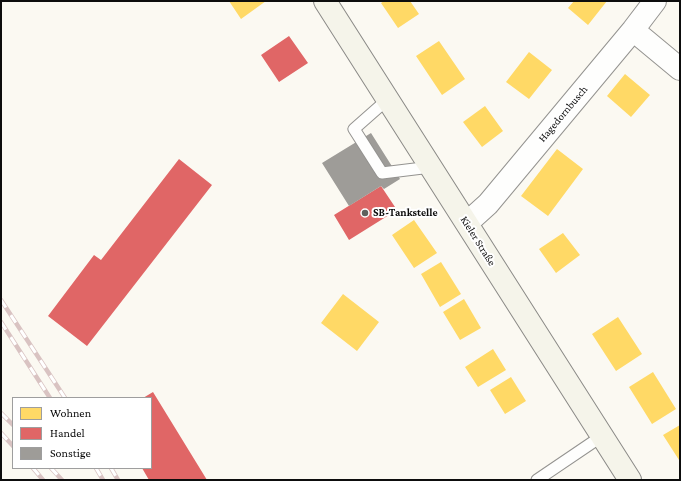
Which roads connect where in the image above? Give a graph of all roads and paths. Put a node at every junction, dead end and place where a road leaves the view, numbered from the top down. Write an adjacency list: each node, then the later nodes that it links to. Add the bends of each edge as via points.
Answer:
1 (325, 1): 5 (main road, Kieler Straße)
2 (656, 1): 3 (street, Hagedornbusch)
3 (633, 30): 4 (street); 7 (street, Hagedornbusch, via 488,204)
4 (680, 69)
5 (388, 99): 6 (main road, Kieler Straße); 6 (lane, via 354,129 382,173)
6 (431, 167): 7 (main road, Kieler Straße)
7 (467, 223): 8 (main road, Kieler Straße)
8 (602, 436): 9 (lane); 10 (main road, Kieler Straße)
9 (537, 480)
10 (630, 480)

